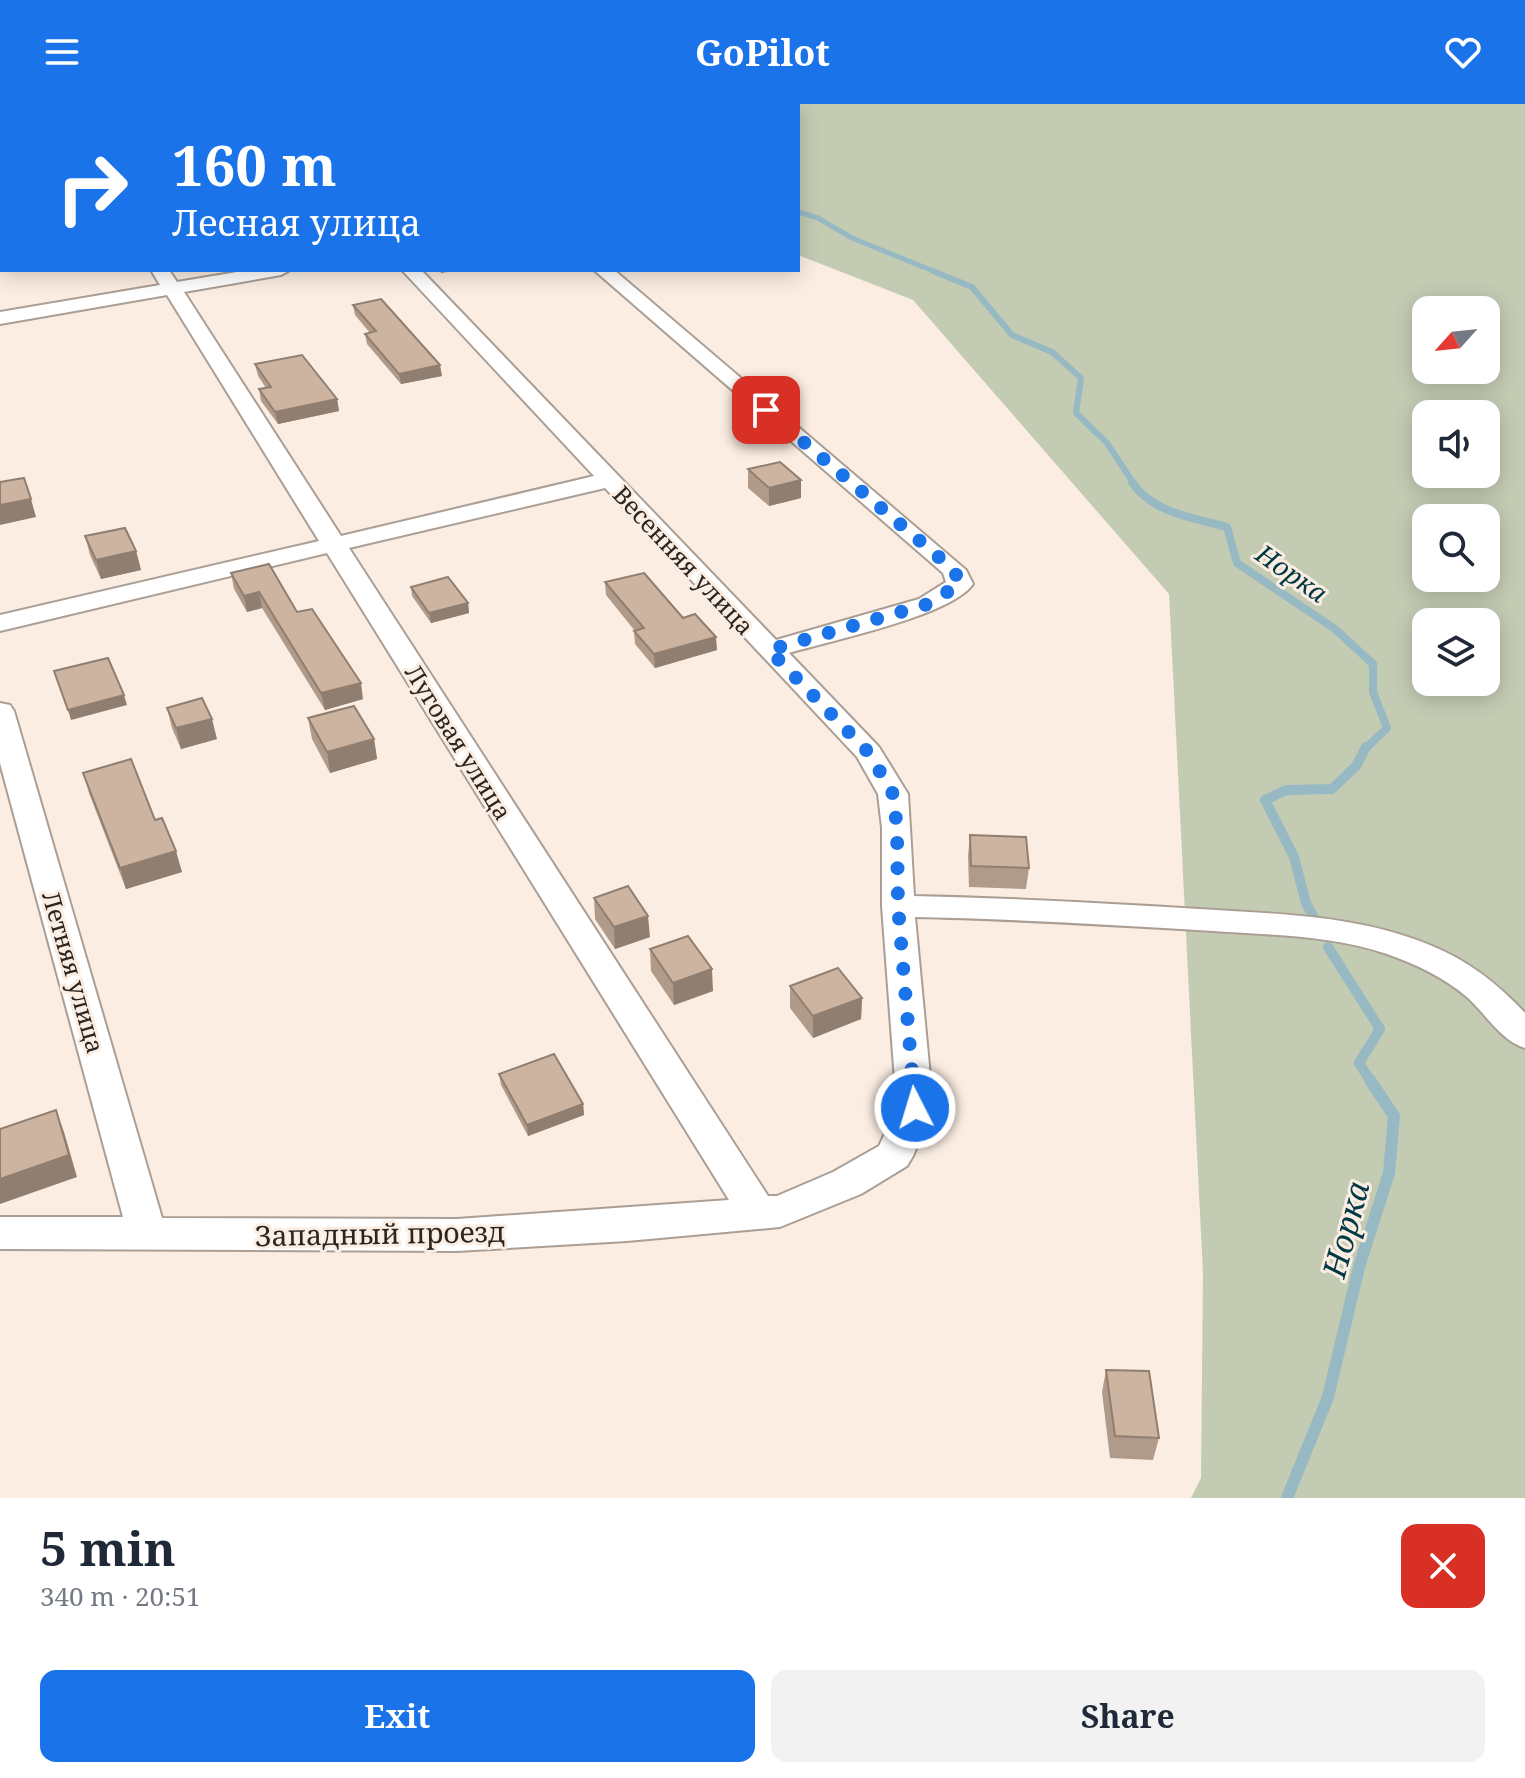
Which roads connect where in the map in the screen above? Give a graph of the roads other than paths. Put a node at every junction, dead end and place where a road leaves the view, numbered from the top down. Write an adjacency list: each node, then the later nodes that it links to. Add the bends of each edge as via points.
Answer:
1 (258, 272): 4 (street)
2 (413, 272): 6 (street, Весенняя улица)
3 (605, 272): 9 (street, via 954,570 960,584 928,604)
4 (165, 280): 5 (street); 7 (street, Луговая улица)
5 (0, 318)
6 (608, 480): 7 (street); 9 (street, Весенняя улица)
7 (333, 545): 8 (street); 13 (street, Луговая улица)
8 (0, 623)
9 (769, 650): 11 (street, Весенняя улица, via 869,753 893,794)
10 (0, 711): 15 (street, Летняя улица)
11 (898, 906): 12 (street, via 1063,910 1347,934 1407,949 1449,967 1490,998); 13 (street, Весенняя улица, via 915,1108 894,1156 847,1183 780,1211)
12 (1525, 1035)
13 (758, 1213): 15 (street, Западный проезд, via 457,1235)
14 (0, 1233): 15 (street, Западный проезд)
15 (147, 1234)

